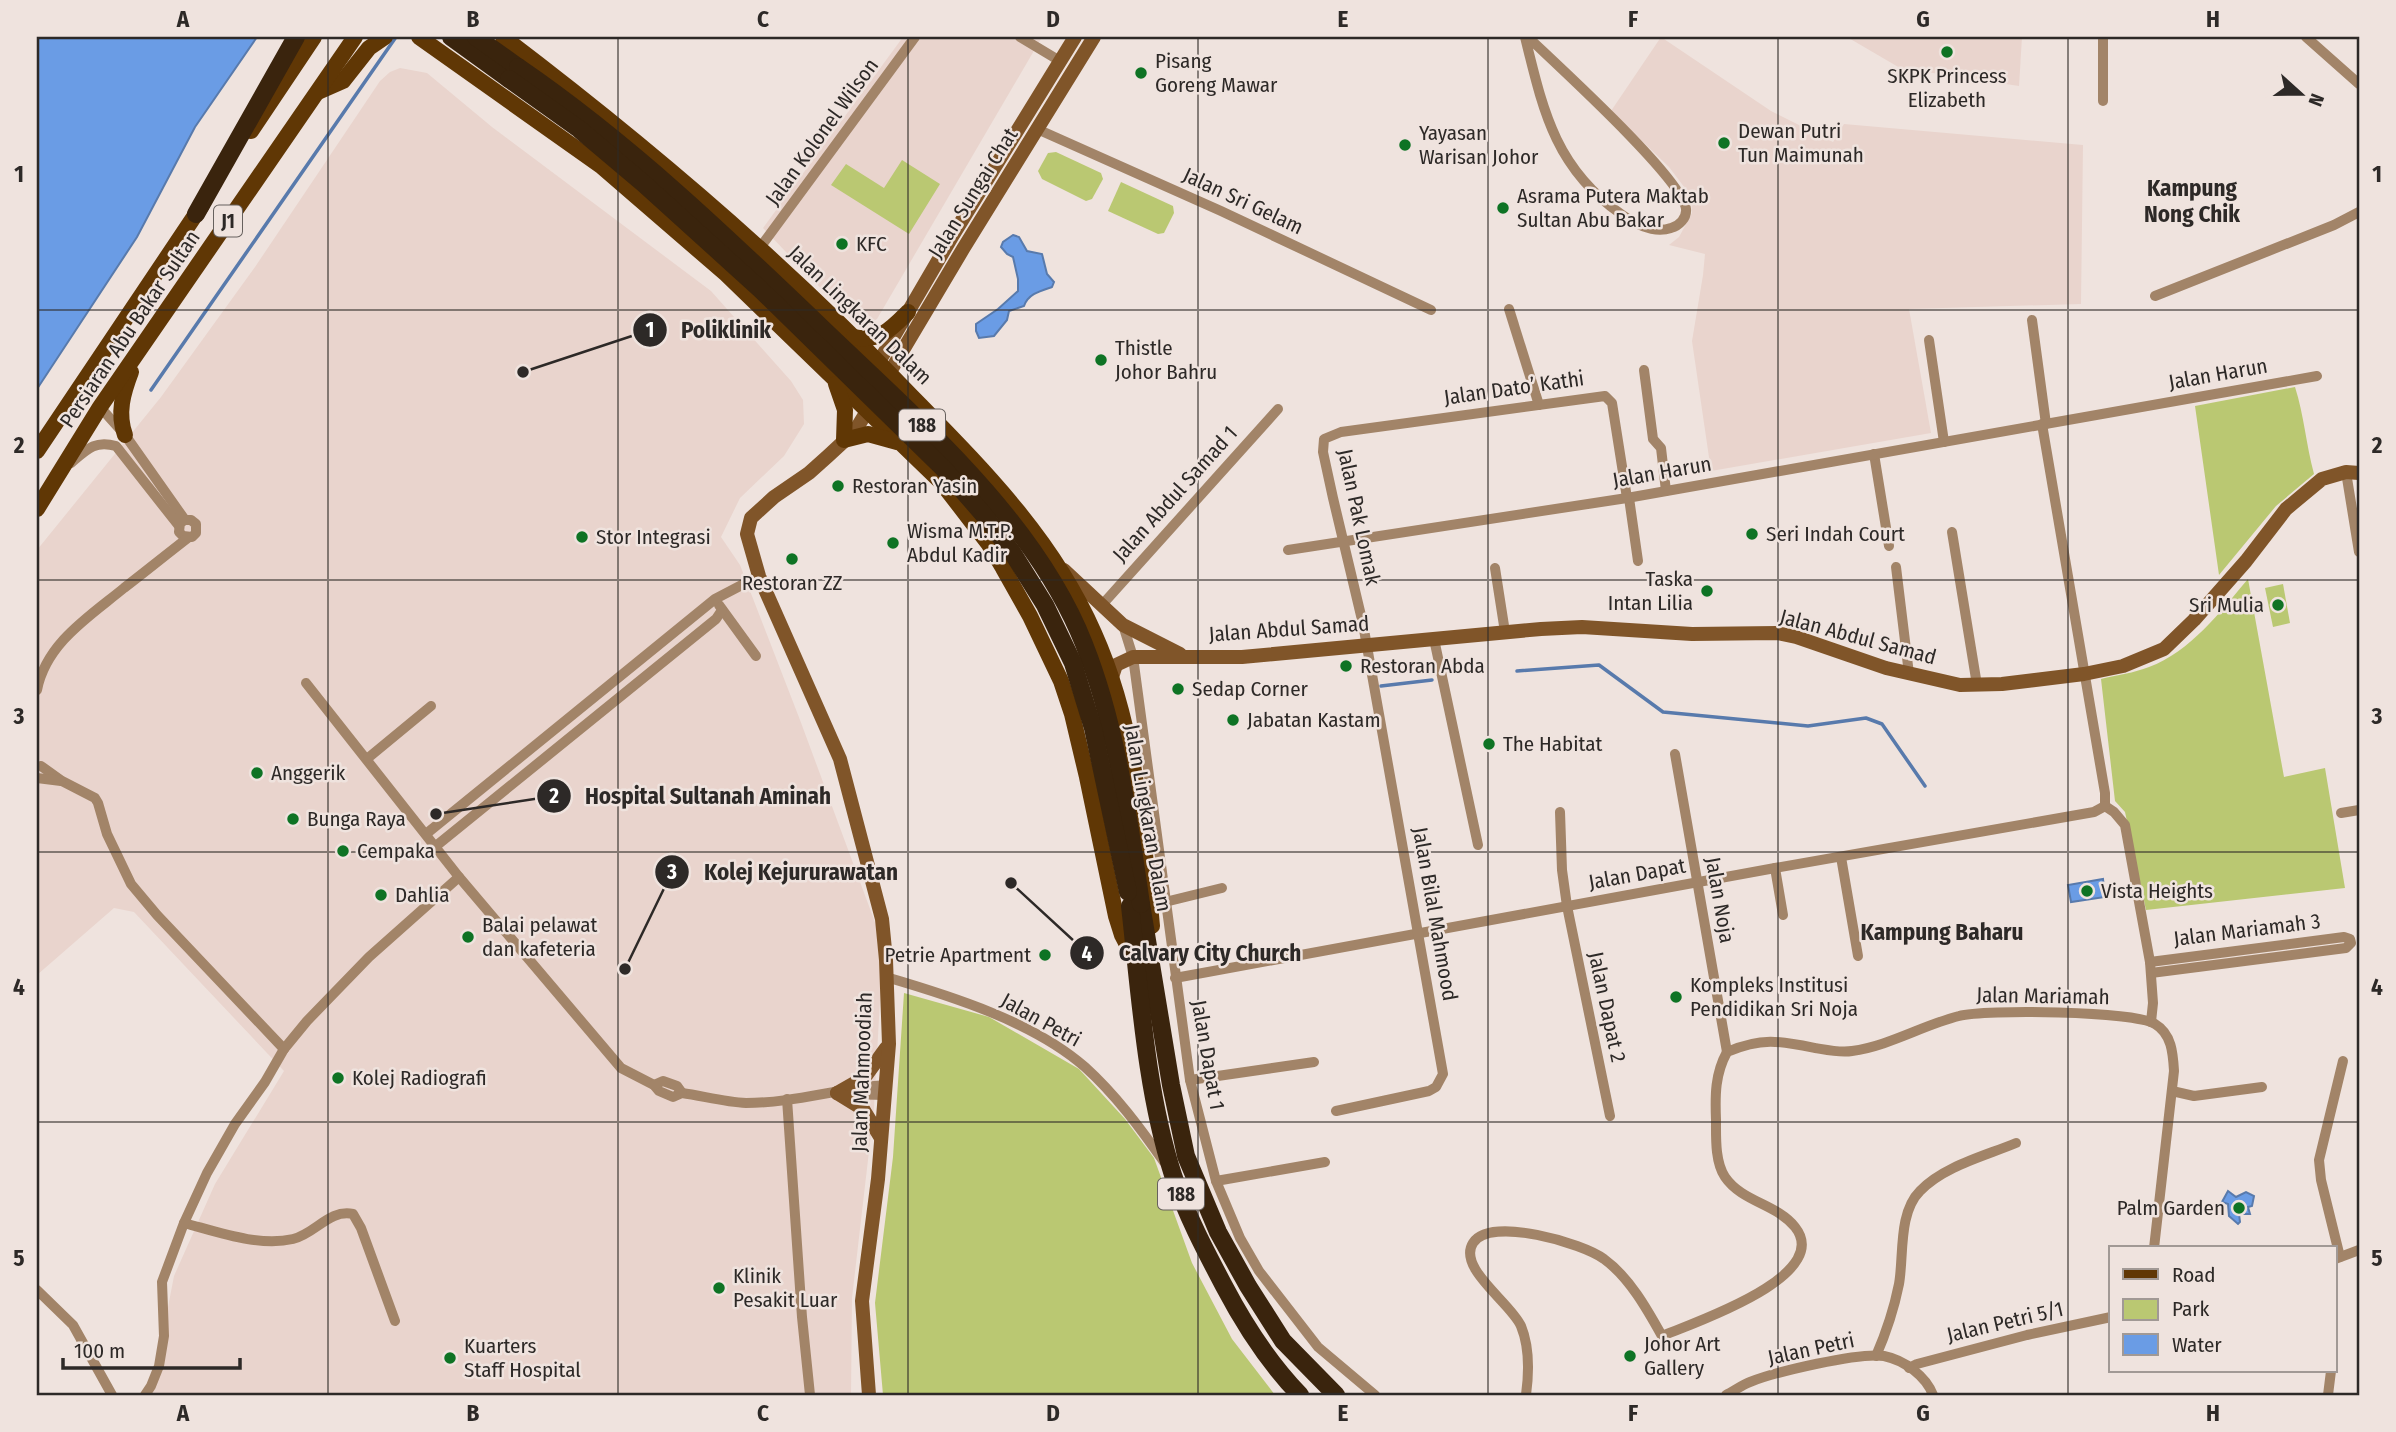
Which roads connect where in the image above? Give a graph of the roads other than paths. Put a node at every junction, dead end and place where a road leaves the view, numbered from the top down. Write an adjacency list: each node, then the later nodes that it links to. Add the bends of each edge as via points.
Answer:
1 (296, 37): 26 (highway)
2 (314, 37): 26 (main road, Persiaran Abu Bakar Sultan / J1)
3 (355, 37): 20 (main road, Persiaran Abu Bakar Sultan / J1)
4 (385, 37): 20 (main road, via 369,48 343,81)
5 (419, 37): 24 (main road, Jalan Lingkaran Dalam)
6 (451, 37): 18 (highway)
7 (476, 37): 18 (highway)
8 (497, 37): 18 (highway)
9 (503, 37): 23 (main road, Jalan Lingkaran Dalam)
10 (915, 37): 27 (street, Jalan Kolonel Wilson)
11 (1020, 37): 17 (street)
12 (1075, 37): 17 (main road, Jalan Sungai Chat)
13 (1094, 37): 22 (main road, Jalan Sungai Chat)
14 (1527, 37): 14 (street, via 1548,121 1588,188 1634,223 1658,231 1682,222 1686,207 1670,182 1623,128)
15 (2103, 37): 21 (street)
16 (2306, 37): 19 (street)
17 (1060, 61): 31 (main road, Jalan Sungai Chat)
18 (514, 73): 104 (highway, Jalan Lingkaran Dalam / 188, bridge, via 760,289 943,468 1012,552 1073,663 1097,741)
19 (2359, 84)
20 (316, 93): 35 (main road, Persiaran Abu Bakar Sultan / J1)
21 (2103, 101)
22 (1037, 129): 30 (street, Jalan Sri Gelam); 36 (main road, Jalan Sungai Chat)
23 (634, 139): 24 (main road, via 621,134 603,138); 27 (main road, Jalan Lingkaran Dalam)
24 (594, 161): 39 (main road, Jalan Lingkaran Dalam, via 726,274)
25 (2359, 212): 28 (street)
26 (196, 215): 50 (main road, Persiaran Abu Bakar Sultan / J1)
27 (759, 249): 33 (main road, Jalan Lingkaran Dalam)
28 (2155, 296)
29 (1509, 309): 41 (street)
30 (1431, 310)
31 (908, 312): 33 (main road, via 880,336 870,340); 36 (main road, Jalan Sungai Chat)
32 (2032, 320): 44 (street)
33 (854, 337): 36 (main road, Jalan Lingkaran Dalam)
34 (1929, 340): 48 (street)
35 (140, 350): 42 (main road, Persiaran Abu Bakar Sultan / J1); 45 (main road, via 121,402 119,420)
36 (884, 367): 40 (main road, Jalan Mahmoodiah); 65 (main road, Jalan Lingkaran Dalam, via 1012,502)
37 (1644, 370): 54 (street)
38 (2318, 376): 44 (street, Jalan Harun)
39 (833, 377): 40 (main road, Jalan Lingkaran Dalam); 47 (main road, via 845,410)
40 (863, 405): 47 (main road, Jalan Mahmoodiah, via 848,423); 49 (main road, Jalan Lingkaran Dalam)
41 (1539, 405): 46 (street, Jalan Dato’ Kathi, via 1341,432); 55 (street, Jalan Dato’ Kathi, via 1609,398)
42 (100, 407): 45 (street); 52 (main road, Persiaran Abu Bakar Sultan / J1)
43 (1278, 409): 70 (street, Jalan Abdul Samad 1)
44 (2044, 424): 48 (street, Jalan Harun); 80 (street)
45 (125, 435): 57 (street)
46 (1324, 439): 60 (street, Jalan Pak Lomak)
47 (844, 440): 49 (main road, via 868,434); 68 (main road, Jalan Mahmoodiah, via 748,523)
48 (1944, 442): 51 (street, Jalan Harun)
49 (903, 445): 109 (main road, Jalan Lingkaran Dalam, via 941,482 988,543 1046,649 1072,714 1116,916)
50 (37, 452)
51 (1874, 454): 54 (street, Jalan Harun); 61 (street)
52 (60, 472): 56 (main road, Persiaran Abu Bakar Sultan / J1); 57 (street, via 94,445 116,446)
53 (2352, 472): 63 (street); 80 (main road, Jalan Abdul Samad, via 2322,479 2286,509 2246,561 2164,649 2123,666)
54 (1666, 491): 55 (street, Jalan Harun)
55 (1628, 498): 60 (street, Jalan Harun); 64 (street)
56 (37, 509)
57 (182, 523): 59 (street, via 181,534); 59 (street, via 191,520 197,527)
58 (1952, 532): 83 (street)
59 (189, 537): 84 (street, via 64,639 43,670)
60 (1342, 540): 62 (street, Jalan Harun); 75 (street, Jalan Pak Lomak)
61 (1889, 546)
62 (1288, 550)
63 (2359, 552)
64 (1638, 561)
65 (1059, 564): 70 (main road, Jalan Abdul Samad); 81 (main road, Jalan Lingkaran Dalam, via 1095,634)
66 (1896, 567): 79 (street)
67 (1495, 568): 73 (street)
68 (759, 576): 69 (street); 111 (main road, Jalan Mahmoodiah, via 840,759 882,919)
69 (715, 599): 71 (street); 95 (street)
70 (1101, 606): 72 (main road, Jalan Abdul Samad)
71 (722, 610): 77 (street); 97 (street)
72 (1123, 625): 76 (main road, Jalan Abdul Samad); 78 (street, Jalan Dapat 1)
73 (1505, 632): 74 (main road, Jalan Abdul Samad); 79 (main road, Jalan Abdul Samad, via 1582,627 1692,634 1777,633)
74 (1436, 638): 75 (main road, Jalan Abdul Samad); 96 (street)
75 (1366, 644): 76 (main road, Jalan Abdul Samad, via 1242,657); 107 (street, Jalan Bilal Mahmood)
76 (1183, 655): 78 (main road, Jalan Abdul Samad)
77 (756, 656)
78 (1133, 657): 81 (main road, via 1116,665); 103 (street, Jalan Dapat 1)
79 (1909, 674): 83 (main road, Jalan Abdul Samad)
80 (2084, 674): 83 (main road, Jalan Abdul Samad); 91 (street)
81 (1111, 680): 113 (main road, Jalan Lingkaran Dalam, via 1141,810)
82 (306, 683): 87 (street)
83 (1977, 685)
84 (37, 690)
85 (431, 706): 87 (street)
86 (1675, 754): 101 (street, Jalan Noja)
87 (368, 758): 95 (street)
88 (39, 764): 89 (street); 90 (street)
89 (37, 779): 90 (street)
90 (62, 781): 116 (street, via 95,798 131,884)
91 (2105, 806): 98 (street, Jalan Dapat, via 2094,812); 110 (street, Jalan Mariamah 3, via 2125,825)
92 (2359, 810): 94 (street)
93 (1560, 812): 105 (street, Jalan Dapat 2)
94 (2341, 813)
95 (426, 834): 97 (street)
96 (1478, 845)
97 (436, 846): 100 (street)
98 (1841, 856): 99 (street, Jalan Dapat); 108 (street)
99 (1774, 868): 101 (street, Jalan Dapat); 106 (street)
100 (459, 877): 116 (street, via 369,957); 125 (street, via 621,1068 654,1085 663,1081 677,1086 682,1093 746,1102)
101 (1698, 882): 105 (street, Jalan Dapat); 117 (street, Jalan Noja)
102 (1222, 888): 103 (street)
103 (1165, 902): 112 (street, Jalan Dapat 1)
104 (1135, 905): 109 (highway, Jalan Lingkaran Dalam / 188); 113 (highway, Jalan Lingkaran Dalam / 188)
105 (1567, 906): 107 (street, Jalan Dapat); 127 (street, Jalan Dapat 2)
106 (1783, 915)
107 (1420, 934): 112 (street, Jalan Dapat); 126 (street, Jalan Bilal Mahmood, via 1443,1074 1429,1091)
108 (1858, 956)
109 (1136, 964): 131 (highway, Jalan Lingkaran Dalam / 188, via 1153,1094)
110 (2151, 968): 110 (street, Jalan Mariamah 3, via 2346,948 2351,943 2344,937); 114 (street, Jalan Mariamah 3)
111 (886, 977): 115 (main road, Jalan Mahmoodiah); 131 (street, Jalan Petri, via 1017,1024 1053,1044 1085,1067 1135,1121)
112 (1175, 978): 120 (street, Jalan Dapat 1)
113 (1161, 1019): 149 (highway, Jalan Lingkaran Dalam / 188, via 1186,1156 1218,1232 1283,1341)
114 (2151, 1022): 117 (street, Jalan Mariamah, via 1993,1011 1962,1015 1848,1052 1771,1040 1749,1042); 123 (street, via 2162,1030 2172,1048)
115 (889, 1044): 122 (main road, Jalan Mahmoodiah); 124 (main road, via 872,1071)
116 (284, 1049): 133 (street, via 235,1124)
117 (1727, 1052): 151 (street, via 1715,1096 1723,1175 1746,1197 1795,1227 1802,1246 1797,1262 1769,1287 1662,1336 1631,1287 1604,1259 1538,1236 1489,1232 1472,1245 1469,1258 1475,1271 1514,1312 1521,1328 1528,1362)
118 (2343, 1061): 135 (street, via 2319,1160)
119 (1314, 1062): 120 (street)
120 (1190, 1080): 132 (street, Jalan Dapat 1)
121 (2262, 1087): 123 (street, via 2194,1096)
122 (885, 1090): 124 (street, via 853,1087); 128 (main road, Jalan Mahmoodiah)
123 (2172, 1091): 134 (street)
124 (837, 1093): 125 (street); 128 (main road, via 863,1110)
125 (788, 1099): 146 (street)
126 (1336, 1111)
127 (1610, 1116)
128 (881, 1138): 147 (main road, Jalan Mahmoodiah, via 862,1301)
129 (2016, 1143): 141 (street, via 1965,1163 1919,1191 1909,1210 1889,1326)
130 (1325, 1162): 132 (street)
131 (1173, 1174): 148 (highway, Jalan Lingkaran Dalam / 188, via 1200,1241 1233,1303 1275,1368)
132 (1216, 1181): 150 (street, Jalan Dapat 1, via 1259,1271 1318,1347)
133 (184, 1223): 140 (street, via 274,1242 296,1239 344,1212 353,1214); 145 (street, via 162,1282 159,1366)
134 (2154, 1246)
135 (2334, 1246)
136 (2359, 1250): 137 (street)
137 (2337, 1259)
138 (37, 1290): 144 (street, via 73,1325)
139 (2109, 1317): 142 (street, Jalan Petri 5/1)
140 (394, 1321)
141 (1876, 1356): 142 (street, Jalan Petri); 152 (street, Jalan Petri, via 1798,1369 1750,1382)
142 (1909, 1368): 153 (street, Jalan Petri, via 1920,1375)
143 (2331, 1372): 154 (street)
144 (112, 1395)
145 (145, 1395)
146 (810, 1395)
147 (869, 1395)
148 (1300, 1395)
149 (1336, 1395)
150 (1375, 1395)
151 (1526, 1395)
152 (1726, 1395)
153 (1933, 1395)
154 (2328, 1395)

